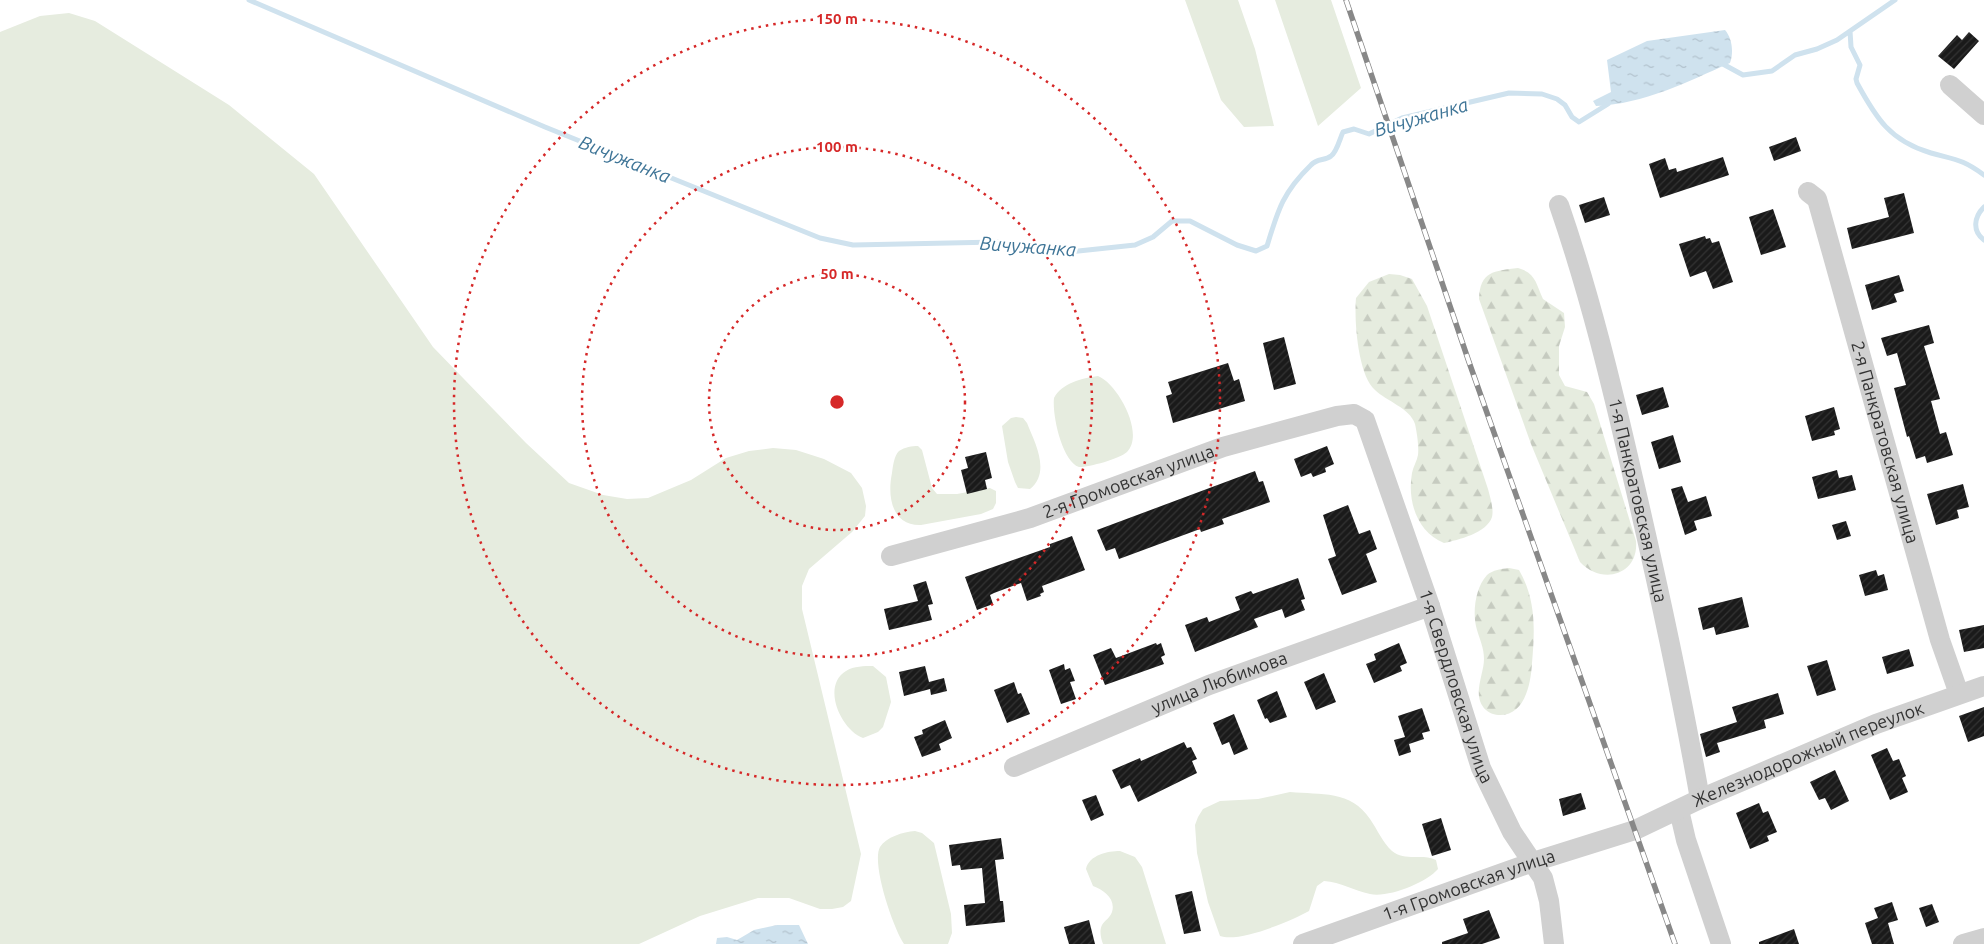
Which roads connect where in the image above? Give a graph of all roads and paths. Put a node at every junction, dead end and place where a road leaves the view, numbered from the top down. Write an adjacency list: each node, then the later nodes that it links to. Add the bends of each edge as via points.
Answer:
1 (1950, 85): 2 (street)
2 (1984, 115)
3 (1808, 192): 9 (street, 2-я Панкратовская улица, via 1817,199 1940,640)
4 (1559, 205): 11 (street, 1-я Панкратовская улица, via 1606,363 1663,603)
5 (1365, 420): 6 (street, 2-я Громовская улица, via 1354,414 1338,416 1223,446 1030,518); 7 (street, 1-я Свердловская улица)
6 (891, 556)
7 (1430, 606): 10 (street, улица Любимова, via 1209,685); 14 (street, 1-я Свердловская улица, via 1481,768 1512,832)
8 (1984, 686): 9 (street, Железнодорожный переулок)
9 (1959, 694): 11 (street, Железнодорожный переулок, via 1876,724)
10 (1014, 766)
11 (1700, 799): 12 (street, Железнодорожный переулок)
12 (1679, 810): 13 (street, Железнодорожный переулок); 18 (street)
13 (1635, 830): 14 (street, 1-я Громовская улица)
14 (1533, 862): 16 (street, 1-я Громовская улица); 17 (street, 1-я Свердловская улица, via 1543,878 1549,901)
15 (1984, 938): 19 (street)
16 (1303, 944)
17 (1554, 944)
18 (1721, 944)
19 (1963, 944)

